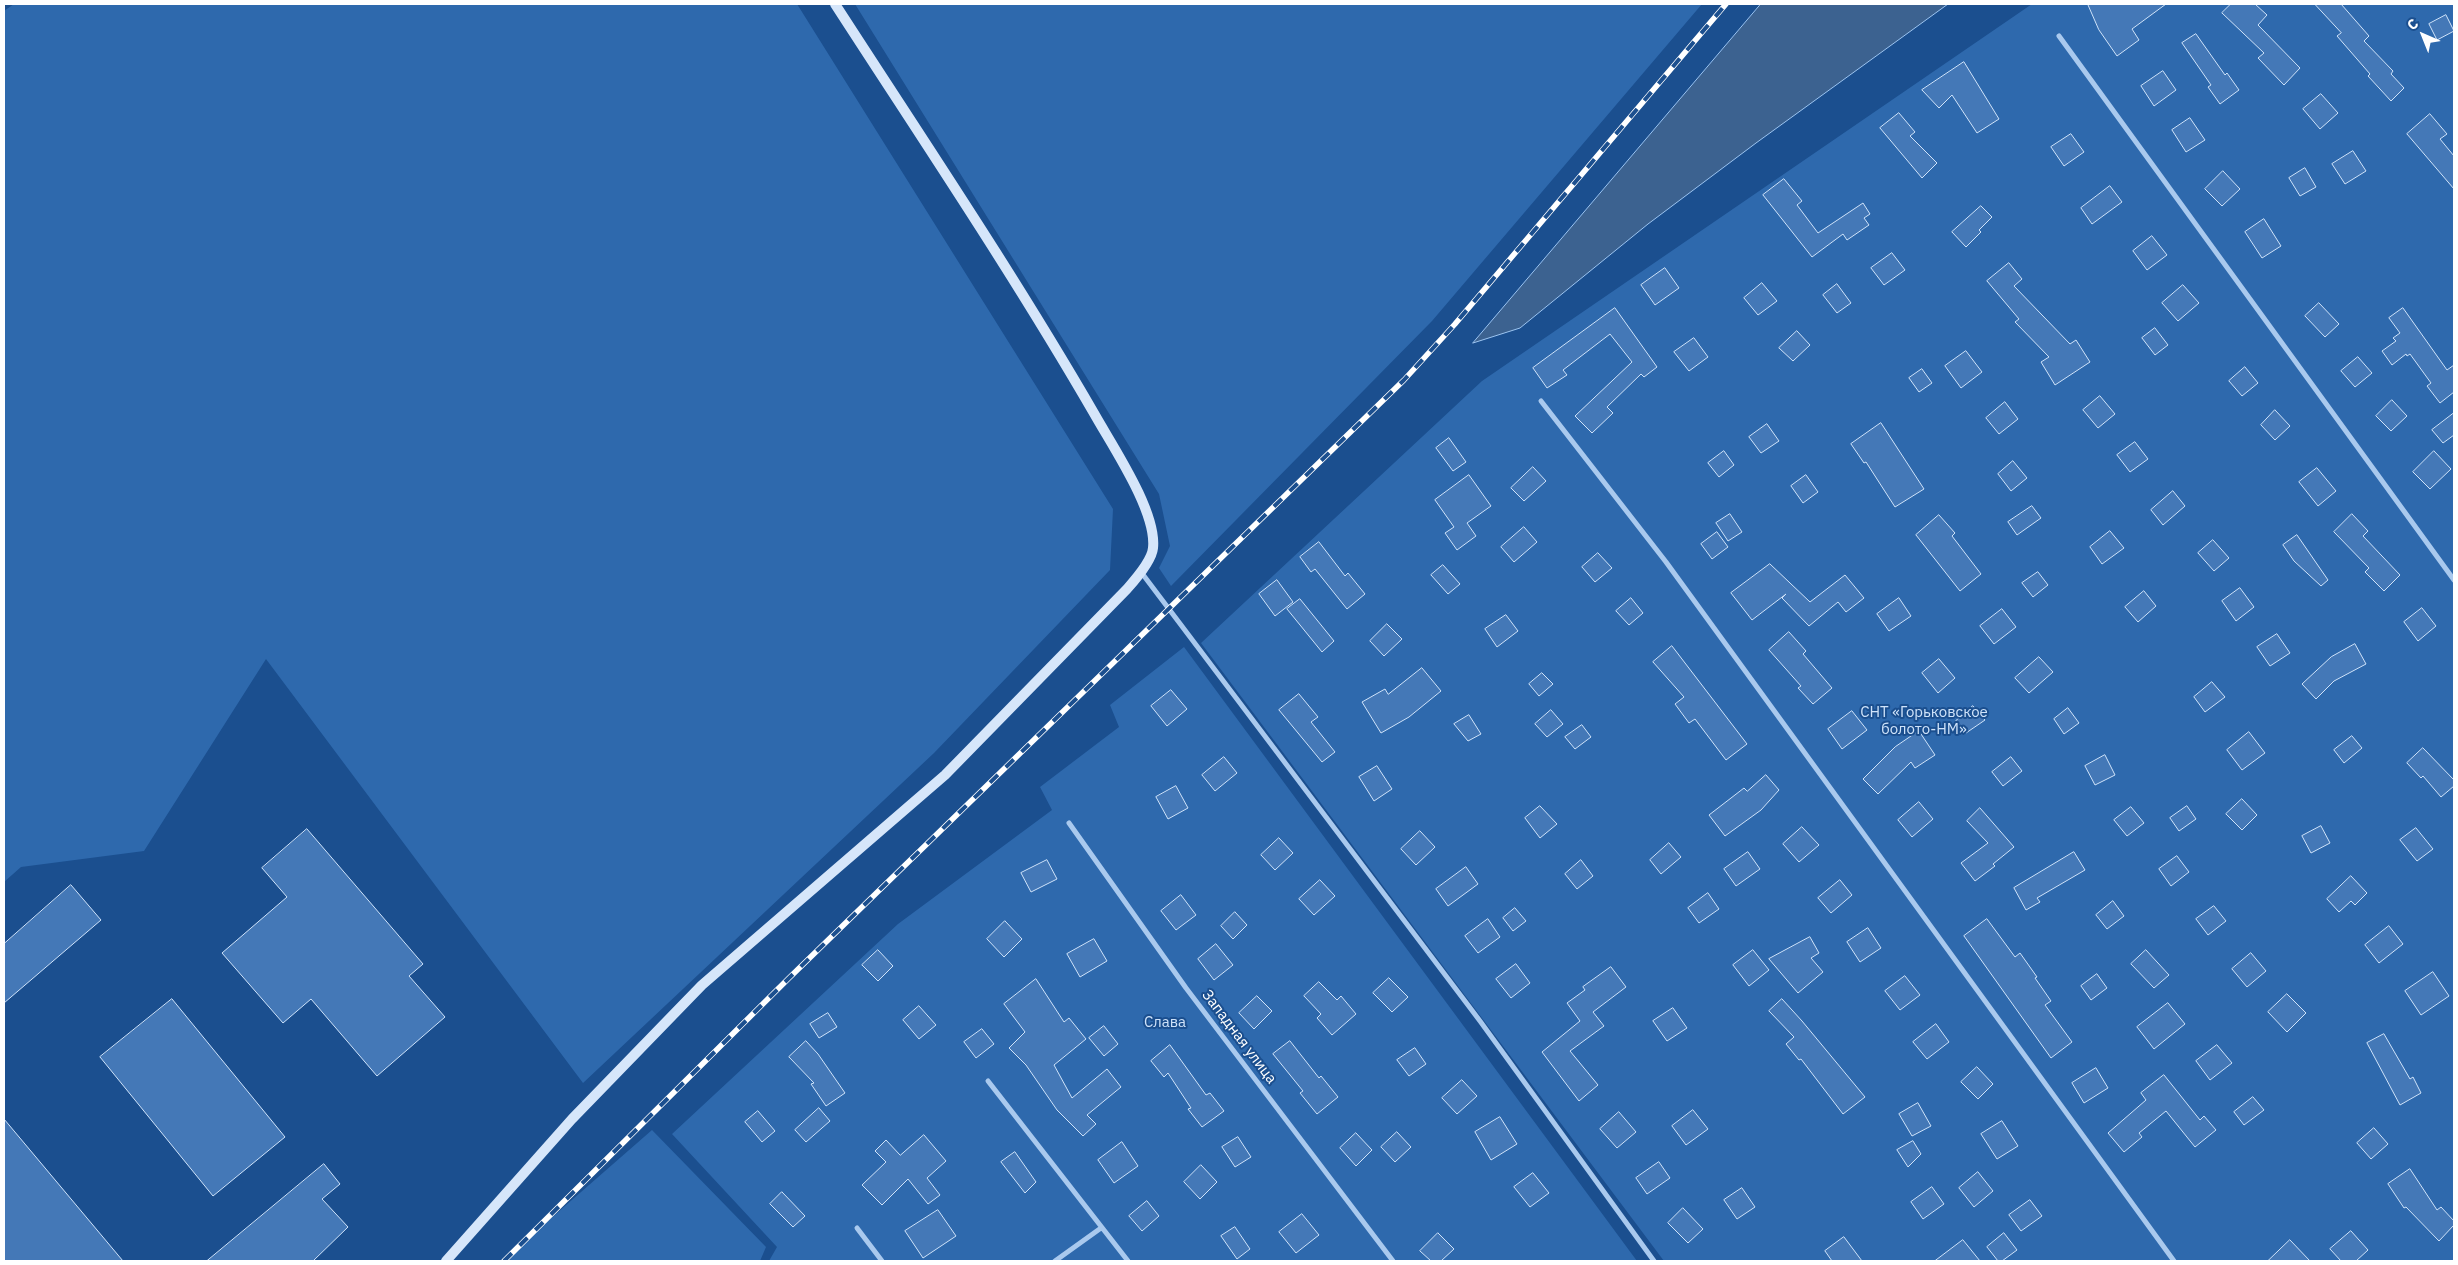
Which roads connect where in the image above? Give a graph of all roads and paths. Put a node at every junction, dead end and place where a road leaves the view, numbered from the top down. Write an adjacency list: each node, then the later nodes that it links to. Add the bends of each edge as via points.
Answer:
1 (835, 4): 4 (street, via 1048,334 1134,484 1148,514 1153,549)
2 (2059, 36): 5 (street)
3 (1541, 401): 16 (street, via 1666,562)
4 (1141, 572): 10 (street, via 945,776 702,985 572,1119); 15 (street, via 1480,1021)
5 (2454, 580)
6 (1069, 823): 14 (street, Западная улица, via 1186,988)
7 (988, 1081): 9 (street)
8 (858, 1228): 11 (street)
9 (1101, 1228): 12 (street); 13 (street)
10 (446, 1261)
11 (882, 1261)
12 (1055, 1261)
13 (1128, 1261)
14 (1393, 1261)
15 (1654, 1261)
16 (2174, 1261)

